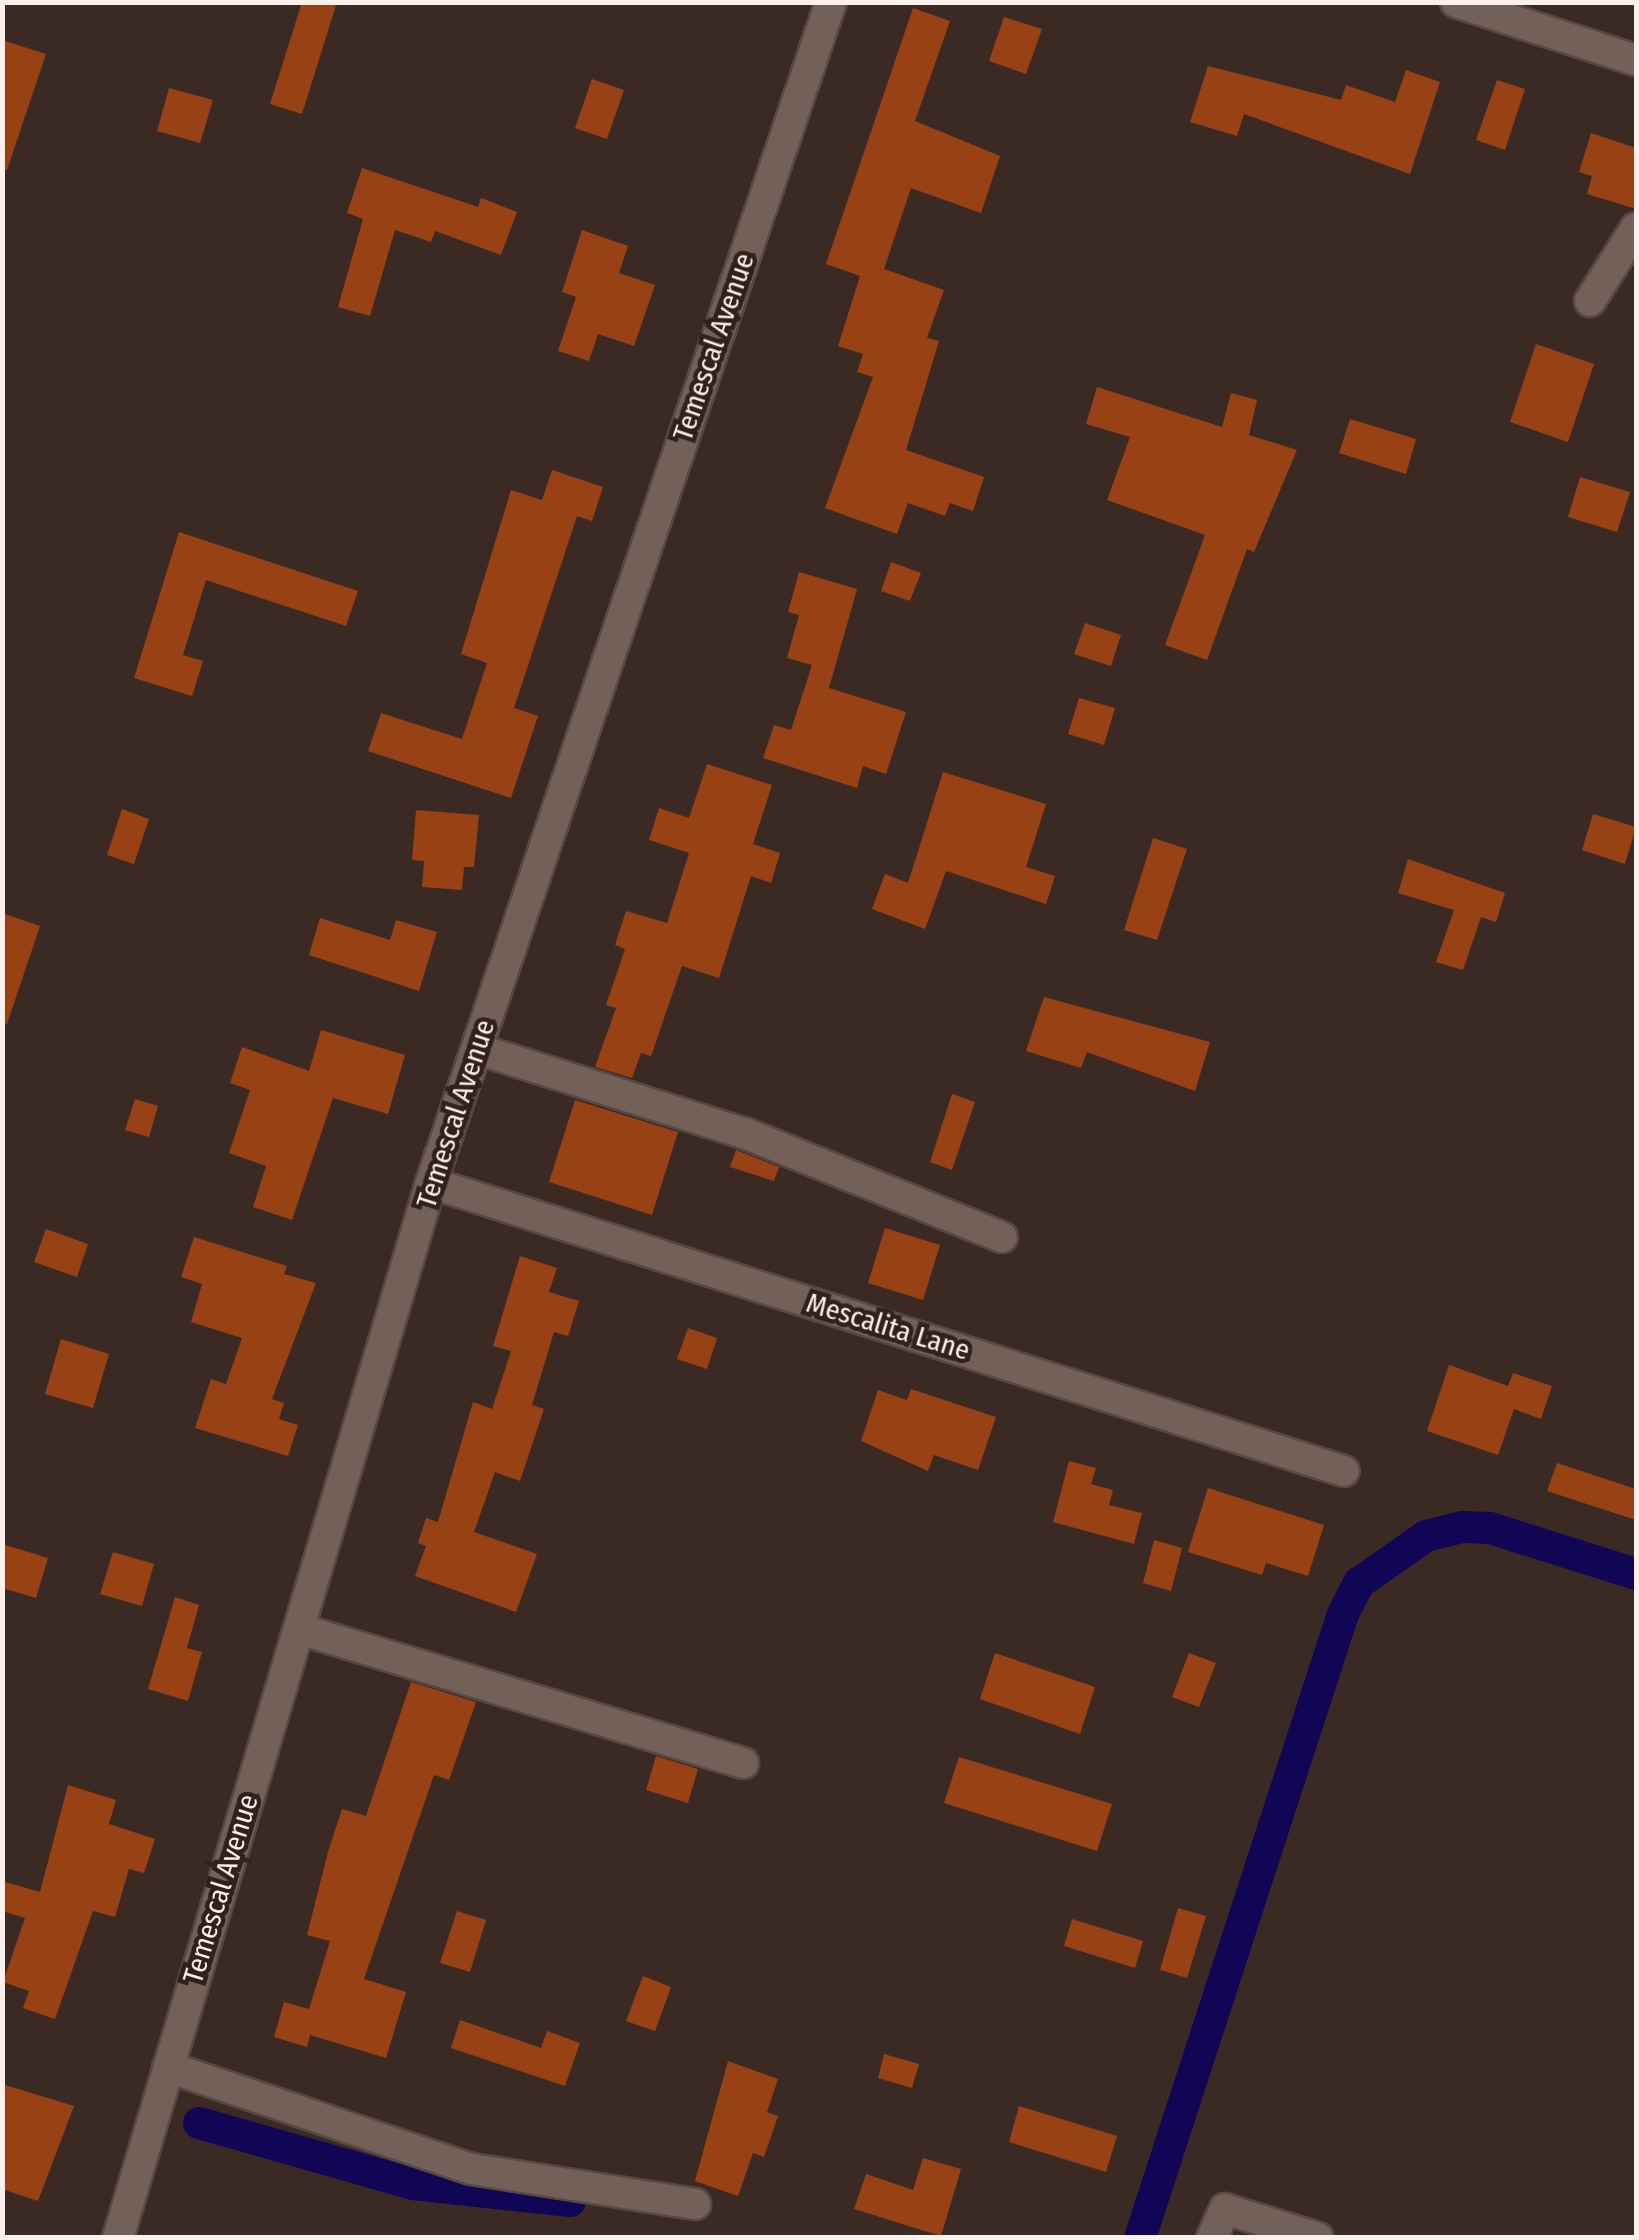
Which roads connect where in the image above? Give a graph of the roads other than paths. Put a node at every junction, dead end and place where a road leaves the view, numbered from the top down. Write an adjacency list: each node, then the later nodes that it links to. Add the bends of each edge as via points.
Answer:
1 (831, 2): 6 (street, Temescal Avenue)
2 (1456, 2): 3 (street)
3 (1636, 60)
4 (1636, 228): 5 (street)
5 (1590, 301)
6 (477, 1050): 7 (street, Temescal Avenue); 8 (street, via 728,1128)
7 (432, 1183): 9 (street, Mescalita Lane); 10 (street, Temescal Avenue)
8 (1002, 1236)
9 (1344, 1470)
10 (299, 1629): 11 (street); 12 (street, Temescal Avenue)
11 (743, 1763)
12 (168, 2068): 13 (street, via 471,2169); 14 (street, Temescal Avenue)
13 (695, 2204)
14 (118, 2238)
15 (1212, 2238): 16 (street, via 1226,2209)
16 (1318, 2238)

